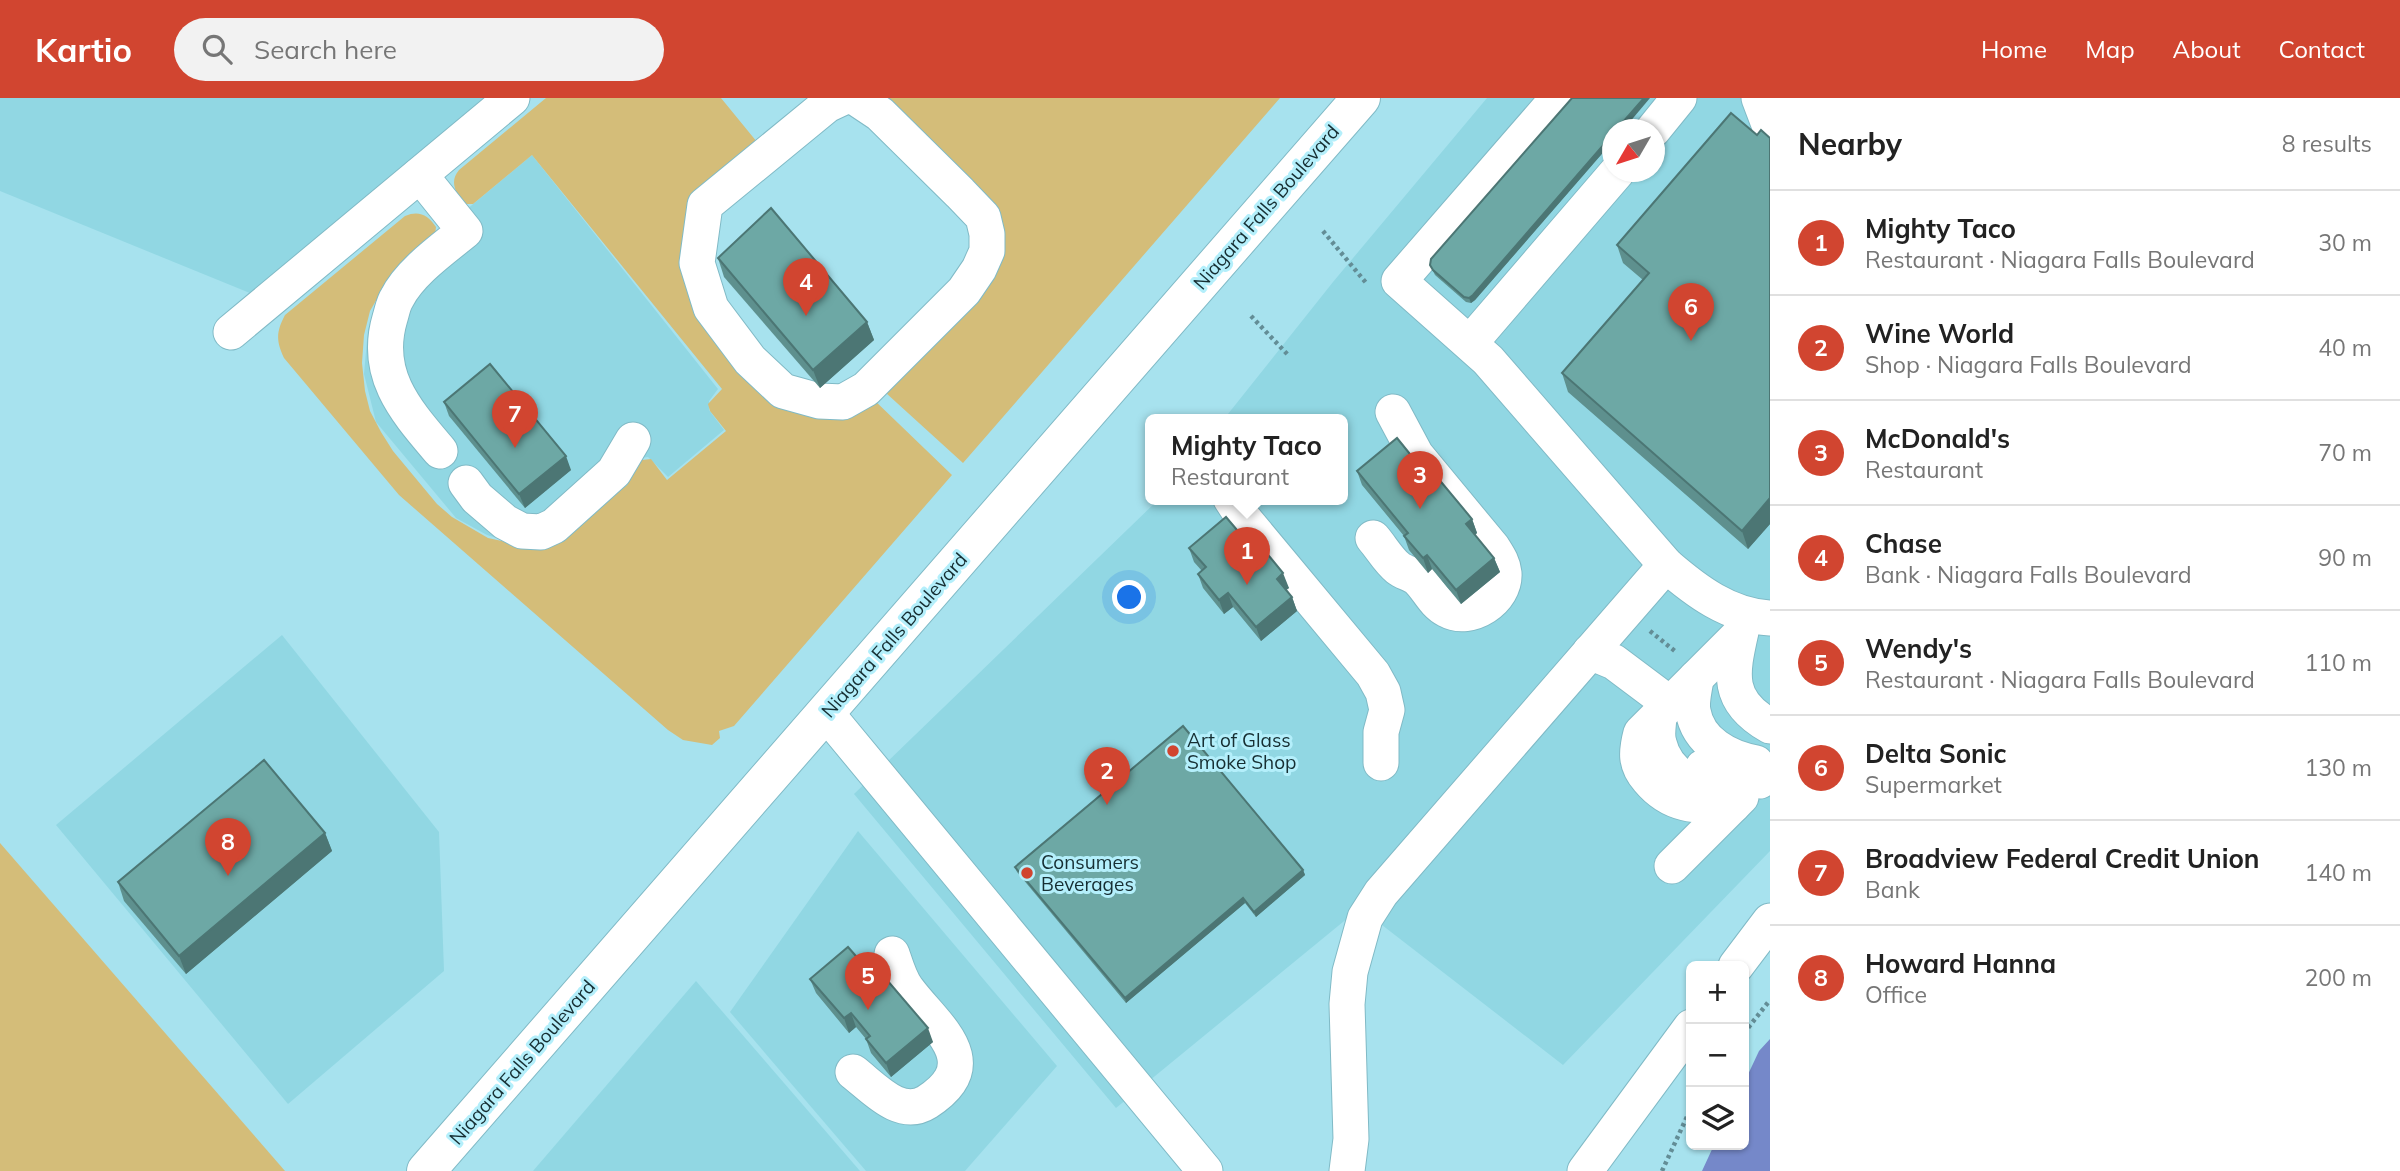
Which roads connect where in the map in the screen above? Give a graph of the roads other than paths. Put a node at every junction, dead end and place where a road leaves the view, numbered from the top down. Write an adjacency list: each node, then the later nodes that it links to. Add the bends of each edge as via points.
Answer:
1 (512, 98): 8 (street)
2 (842, 98): 3 (street, via 827,105 705,205 697,263 819,401 844,402 866,389 964,291 987,251 983,217 920,151)
3 (856, 98)
4 (1361, 98): 22 (main road, Niagara Falls Boulevard)
5 (1759, 98): 7 (street)
6 (1550, 115): 11 (street, via 1447,236 1399,281)
7 (1770, 127)
8 (420, 175): 10 (street); 14 (street, via 466,231 423,265 397,298 385,337 387,369 401,402)
9 (1602, 176): 11 (street, via 1504,285)
10 (231, 332)
11 (1470, 343): 18 (street)
12 (1394, 412): 17 (street, via 1416,455 1493,548 1501,561 1503,586 1477,612 1465,615 1445,609 1416,578 1397,567)
13 (633, 440): 15 (street, via 614,472 554,526 541,532 522,531 505,522)
14 (440, 451)
15 (466, 483)
16 (1235, 505): 24 (street, via 1373,674 1387,710 1381,732)
17 (1373, 538)
18 (1666, 565): 19 (street, via 1692,588); 20 (street)
19 (1752, 621): 21 (street); 23 (street, via 1733,667 1734,686 1741,704)
20 (1590, 652): 21 (street); 34 (street, via 1381,893 1365,918 1350,972 1347,1004 1351,1139)
21 (1683, 685): 25 (street, via 1711,682 1715,707 1728,728 1756,746); 25 (street, via 1673,726 1685,750 1700,766 1721,776); 25 (street, via 1641,733 1636,752 1639,769 1671,800 1700,806)
22 (825, 713): 32 (main road, Niagara Falls Boulevard); 33 (street)
23 (1770, 726)
24 (1381, 764)
25 (1759, 777): 26 (street)
26 (1672, 866)
27 (1770, 921): 29 (street)
28 (892, 954): 31 (street, via 905,987 950,1040 956,1055 950,1081 928,1101 909,1108 899,1107)
29 (1740, 961)
30 (1686, 1034): 35 (street)
31 (853, 1072)
32 (426, 1171)
33 (1205, 1171)
34 (1347, 1171)
35 (1585, 1171)

